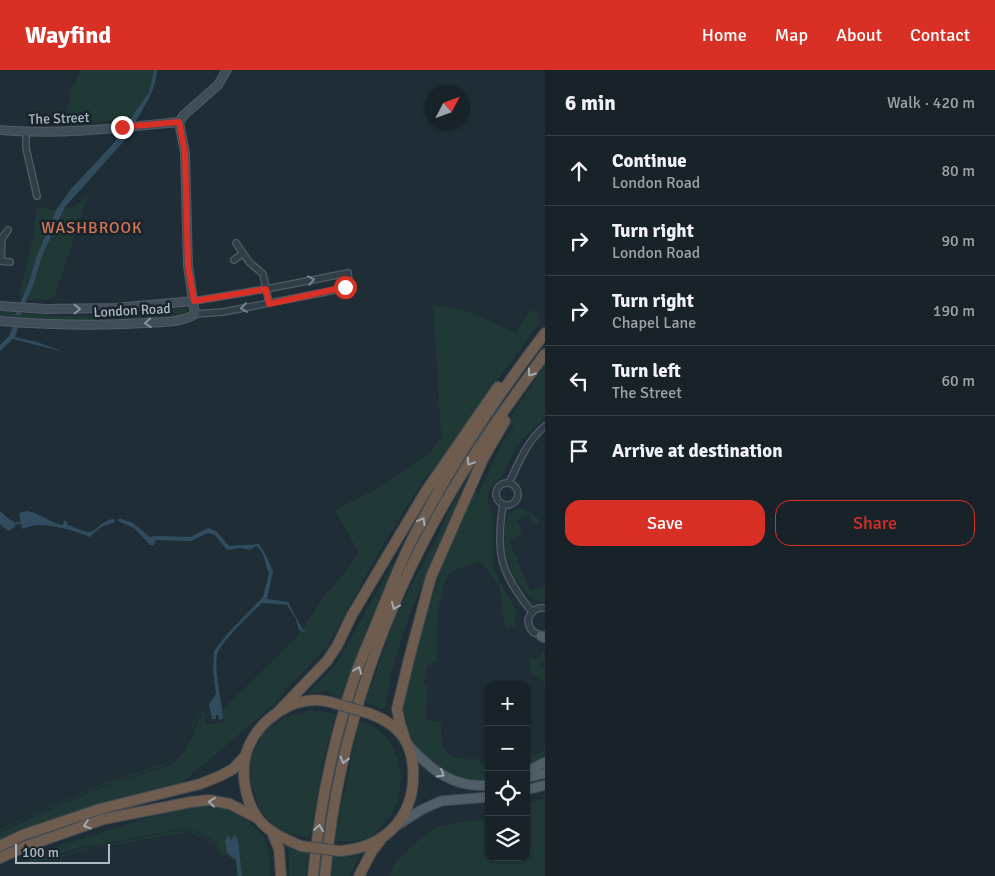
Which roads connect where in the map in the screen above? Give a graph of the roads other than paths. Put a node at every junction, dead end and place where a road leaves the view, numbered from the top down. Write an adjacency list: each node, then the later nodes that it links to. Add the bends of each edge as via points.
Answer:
1 (227, 70): 2 (street, via 218,85)
2 (179, 122): 4 (street, The Street); 13 (street, via 185,153 188,266)
3 (0, 130): 4 (street, The Street)
4 (26, 132): 5 (street, via 26,148)
5 (37, 196)
6 (8, 230): 10 (street, via 2,238)
7 (236, 244): 8 (street)
8 (243, 253): 9 (street); 12 (street, via 263,274)
9 (234, 260)
10 (0, 261): 11 (street)
11 (10, 262)
12 (266, 289): 13 (street, London Road); 14 (street); 14 (street, London Road, one-way to 14, via 348,273 349,283 345,287)
13 (194, 301): 15 (street, London Road, one-way to 13, via 115,308); 16 (street)
14 (269, 304): 16 (street, London Road, one-way to 16)
15 (0, 306)
16 (195, 314): 17 (street, London Road, one-way to 17, via 172,321 136,324 62,325)
17 (2, 321)
18 (545, 333): 19 (highway)
19 (530, 353): 28 (highway, via 509,372 426,492 327,661); 46 (highway, one-way to 19, via 322,808 343,717 355,676 395,578 451,469)
20 (545, 354): 21 (highway, one-way to 21)
21 (517, 392): 29 (highway, via 431,577 397,709); 47 (highway, one-way to 47, via 459,478 427,537 403,585 371,665 340,774)
22 (545, 426): 23 (street, via 523,452)
23 (509, 483): 24 (street, via 500,485 496,490 496,497); 24 (street, via 517,490 518,498 511,505)
24 (503, 505): 26 (street, via 499,536 503,565 514,589)
25 (545, 608): 26 (street)
26 (532, 612): 27 (street, via 528,624 532,631)
27 (544, 636)
28 (278, 712): 29 (highway, bridge, via 305,701 323,700 371,714 391,724); 30 (highway, via 253,739)
29 (407, 742): 35 (main road, one-way to 35, via 429,767 443,777 465,785); 40 (highway, via 412,761 412,793)
30 (246, 755): 39 (highway, via 246,790); 43 (highway, via 233,768 200,784 100,809 22,835)
31 (545, 762): 32 (main road)
32 (528, 771)
33 (545, 773): 34 (main road)
34 (530, 777)
35 (485, 785)
36 (545, 785): 37 (main road)
37 (530, 789)
38 (485, 797): 40 (main road, via 440,801)
39 (257, 818): 41 (highway); 44 (highway, one-way to 44, via 230,804 209,800 191,802 104,819 24,846)
40 (393, 829): 42 (highway)
41 (271, 831): 42 (highway, bridge, via 301,846 339,852 355,850); 45 (highway, via 279,850)
42 (384, 837): 48 (highway, via 372,851)
43 (0, 846)
44 (0, 858)
45 (281, 876)
46 (313, 876)
47 (325, 876)
48 (359, 876)

